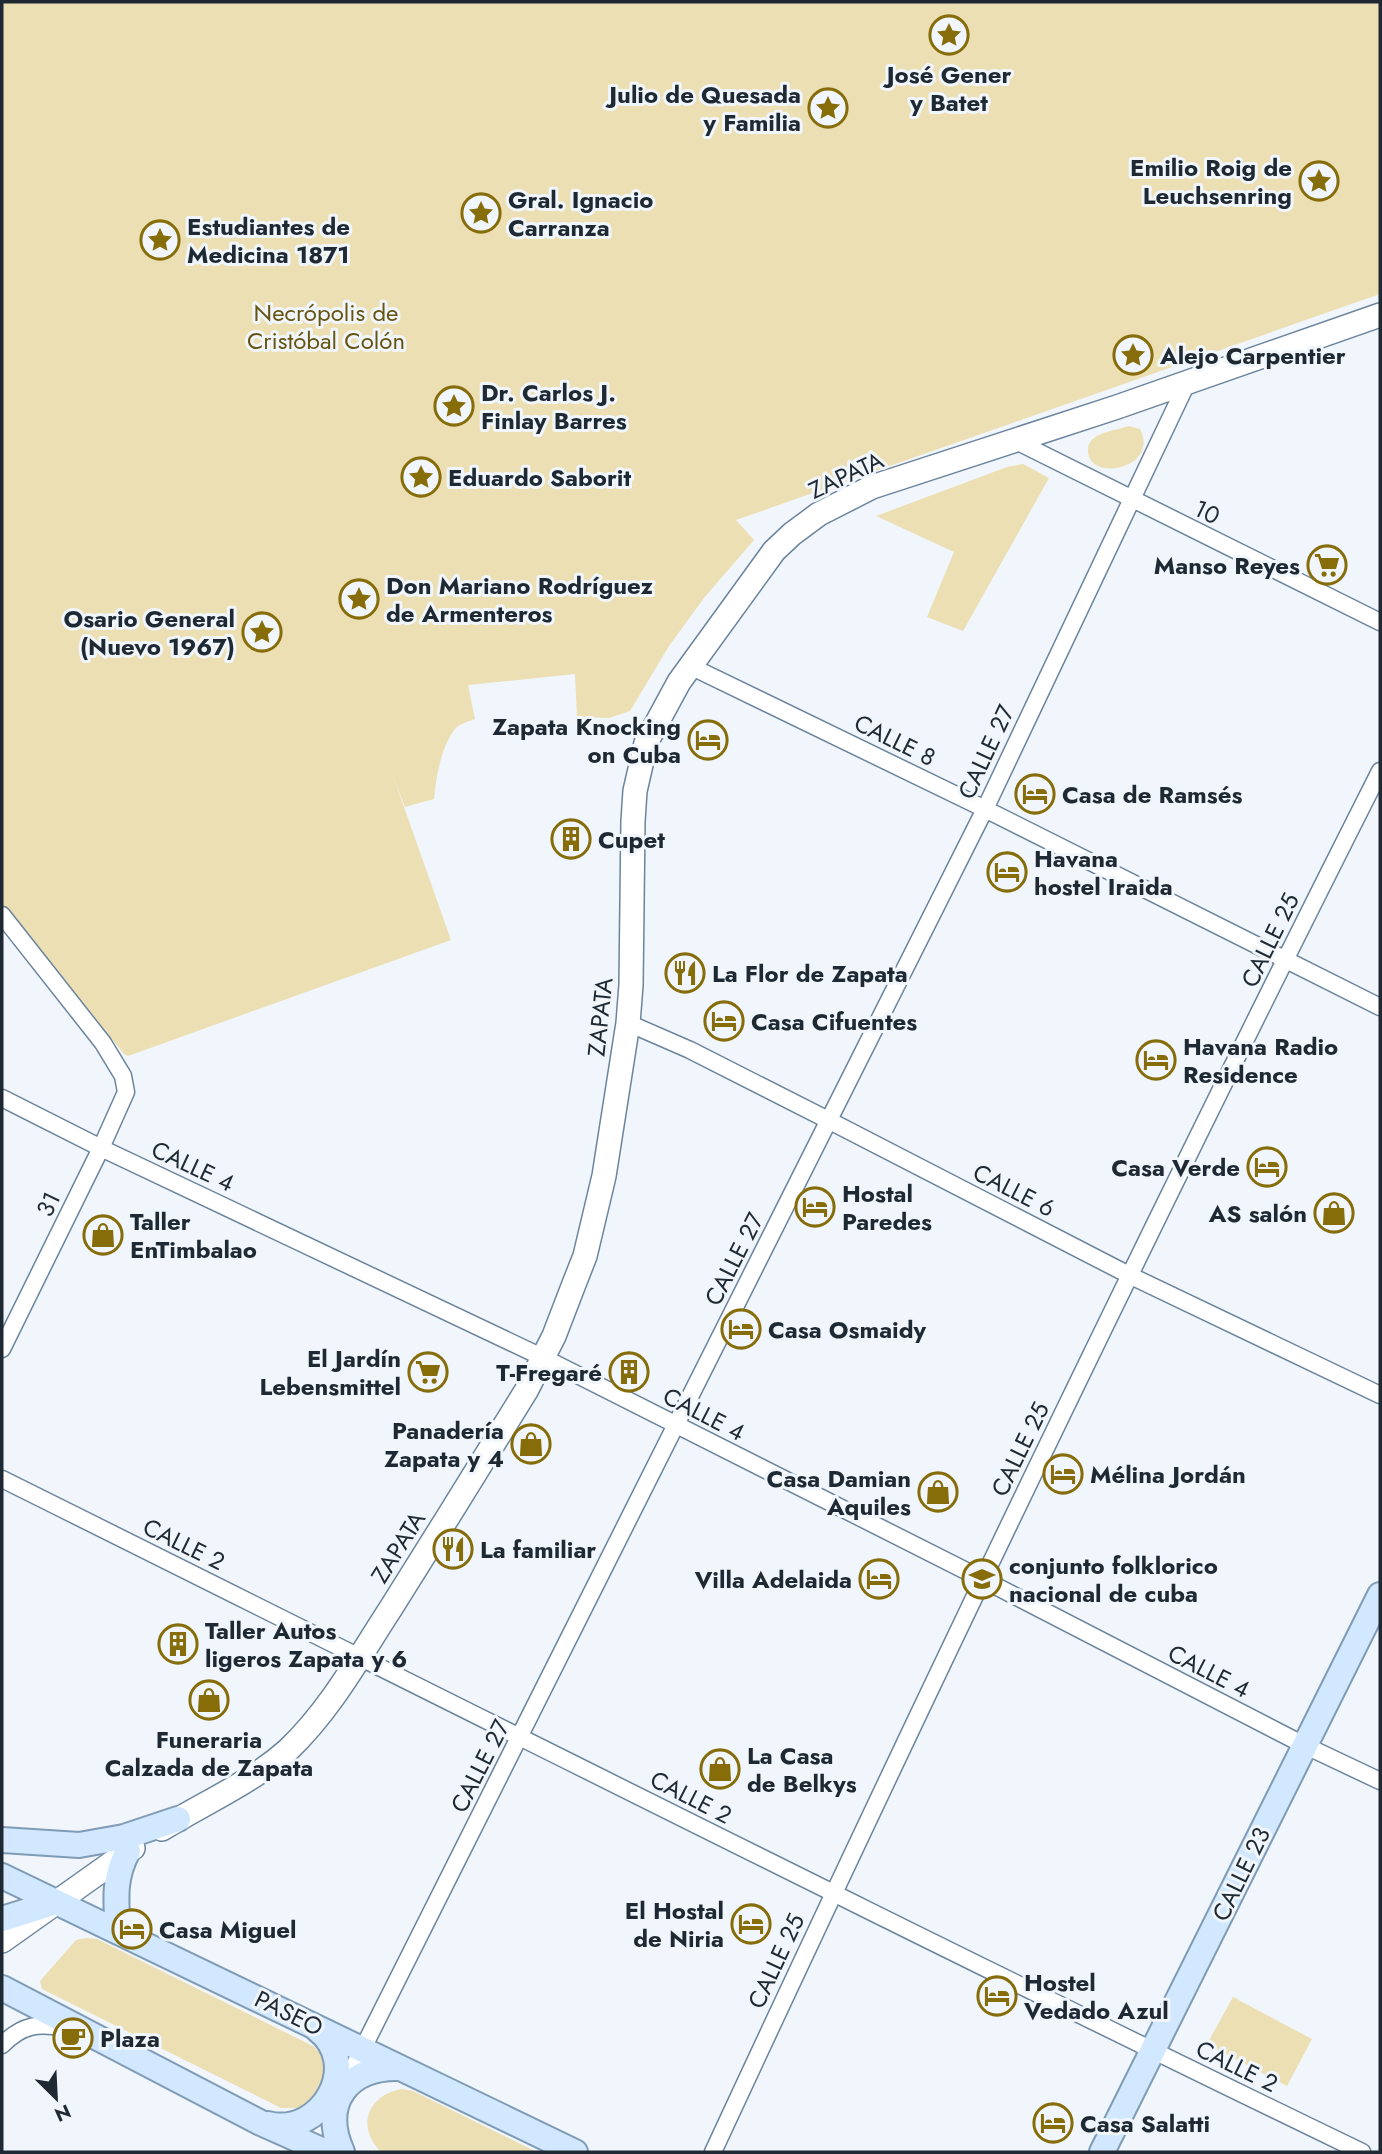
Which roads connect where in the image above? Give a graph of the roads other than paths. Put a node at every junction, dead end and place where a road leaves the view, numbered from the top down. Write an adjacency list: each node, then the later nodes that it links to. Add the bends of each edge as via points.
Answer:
1 (1380, 315): 2 (main road, ZAPATA)
2 (1187, 383): 3 (main road, ZAPATA); 4 (street, CALLE 27)
3 (1016, 441): 4 (street, 10); 6 (main road, ZAPATA, via 872,487 807,522 774,551)
4 (1130, 500): 5 (street, 10); 8 (street, CALLE 27)
5 (1380, 622)
6 (690, 666): 8 (street, CALLE 8); 12 (main road, ZAPATA, via 646,743 635,791)
7 (1380, 771): 10 (street, CALLE 25)
8 (985, 809): 10 (street, CALLE 8); 14 (street, CALLE 27)
9 (2, 915): 15 (street, 31, via 123,1076 126,1092)
10 (1285, 960): 11 (street, CALLE 8); 16 (street, CALLE 25)
11 (1380, 1007)
12 (628, 1023): 14 (street, CALLE 6); 18 (main road, ZAPATA, via 599,1202 584,1256)
13 (2, 1098): 15 (street, CALLE 4)
14 (830, 1121): 16 (street, CALLE 6); 20 (street, CALLE 27)
15 (101, 1148): 17 (street, 31); 18 (street, CALLE 4)
16 (1131, 1276): 19 (street, CALLE 6); 22 (street, CALLE 25)
17 (2, 1349)
18 (544, 1359): 20 (street, CALLE 4); 24 (main road, ZAPATA)
19 (1380, 1395)
20 (676, 1425): 22 (street, CALLE 4); 25 (street, CALLE 27)
21 (2, 1479): 24 (street, CALLE 2)
22 (982, 1579): 26 (street, CALLE 4); 32 (street, CALLE 25)
23 (1380, 1595): 26 (main road, CALLE 23)
24 (359, 1657): 25 (street, CALLE 2); 28 (main road, ZAPATA, via 329,1704 288,1750 259,1773)
25 (522, 1736): 32 (street, CALLE 2); 42 (street, CALLE 27)
26 (1304, 1745): 27 (street, CALLE 4); 43 (main road, CALLE 23)
27 (1380, 1781)
28 (178, 1819): 29 (main road, via 124,1837 79,1845); 30 (main road, ZAPATA)
29 (2, 1840)
30 (128, 1851): 33 (main road, ZAPATA); 35 (main road, via 116,1884)
31 (2, 1876): 33 (main road, PASEO)
32 (832, 1894): 43 (street, CALLE 2); 50 (street, CALLE 25)
33 (55, 1902): 34 (main road); 35 (main road, PASEO); 36 (main road, ZAPATA)
34 (2, 1919)
35 (118, 1932): 39 (main road, PASEO)
36 (2, 1941)
37 (2, 1987): 40 (main road)
38 (2, 2002): 40 (main road)
39 (307, 2021): 42 (main road, PASEO); 46 (main road, via 323,2034 337,2063 331,2096 322,2109 301,2122)
40 (85, 2031): 41 (street, via 42,2024 20,2031); 46 (main road)
41 (2, 2045)
42 (362, 2049): 44 (main road, PASEO); 45 (street, CALLE 27)
43 (1154, 2051): 51 (main road, CALLE 23); 52 (street, CALLE 2)
44 (401, 2068): 45 (main road, via 380,2067 363,2073); 49 (main road, PASEO)
45 (338, 2099): 47 (street, CALLE 27); 48 (main road, via 334,2135)
46 (261, 2123): 47 (main road)
47 (318, 2151)
48 (342, 2152)
49 (575, 2152)
50 (713, 2152)
51 (1101, 2152)
52 (1362, 2152)

